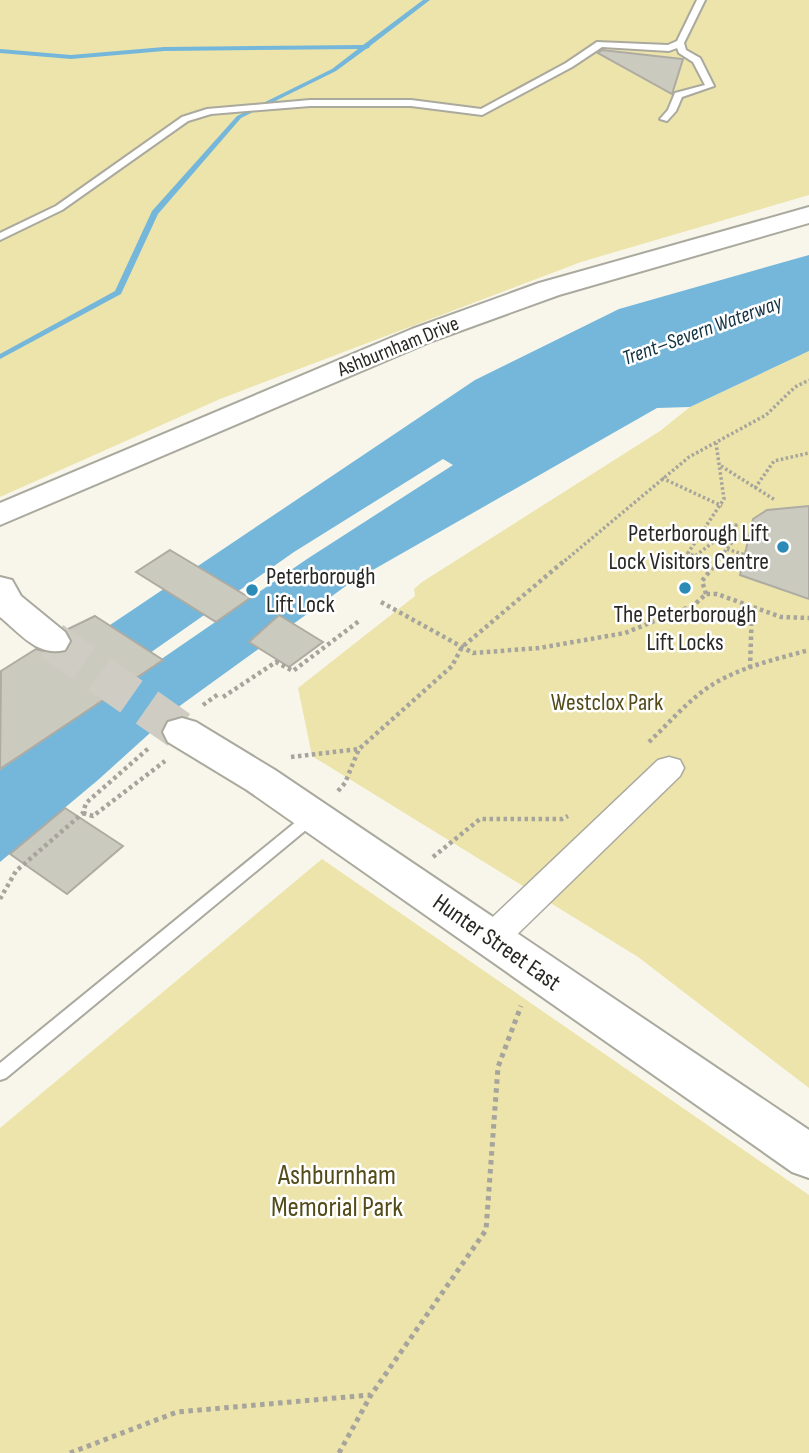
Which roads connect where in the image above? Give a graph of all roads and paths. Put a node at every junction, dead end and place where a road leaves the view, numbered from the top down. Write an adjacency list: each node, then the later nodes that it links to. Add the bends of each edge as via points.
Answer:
1 (701, 0): 2 (lane)
2 (680, 44): 3 (lane, via 682,51 697,60 710,86 678,95); 5 (lane, via 669,48 600,44 482,112 411,103 310,103 210,111 184,119 59,208)
3 (664, 119)
4 (809, 215): 14 (street, Ashburnham Drive, via 549,289 422,335)
5 (0, 237)
6 (809, 380): 7 (path, via 766,415)
7 (716, 443): 9 (path); 10 (path)
8 (809, 453): 11 (path, via 774,461)
9 (720, 466): 11 (path); 13 (path)
10 (662, 478): 13 (path); 25 (path)
11 (755, 488): 12 (path)
12 (775, 500)
13 (722, 506): 16 (path, via 688,553 695,556 736,525 737,536)
14 (10, 511): 15 (street)
15 (0, 540)
16 (727, 549): 17 (path); 18 (path, via 702,581)
17 (745, 555)
18 (706, 594): 21 (path); 25 (path, via 694,605 625,634 539,648 473,653)
19 (2, 597): 24 (street)
20 (381, 603): 25 (path)
21 (752, 608): 22 (path, via 781,617); 27 (path)
22 (809, 618)
23 (359, 621): 28 (path, via 293,671 276,663)
24 (51, 641)
25 (462, 647): 30 (path, via 452,666)
26 (809, 650): 27 (path)
27 (750, 668): 29 (path, via 715,683)
28 (179, 727): 33 (street, Hunter Street East); 34 (path, via 86,803)
29 (646, 746)
30 (359, 749): 33 (path, via 294,755); 36 (path, via 345,783)
31 (669, 768): 39 (street)
32 (141, 779): 34 (path, via 93,816)
33 (261, 780): 36 (street, Hunter Street East)
34 (83, 813): 38 (path, via 16,871)
35 (571, 814): 37 (path, via 562,819 480,819)
36 (313, 816): 37 (street, Hunter Street East); 41 (lane)
37 (406, 880): 39 (street, Hunter Street East)
38 (0, 899)
39 (491, 939): 40 (street, Hunter Street East)
40 (535, 968): 42 (street, Hunter Street East); 43 (path, via 498,1067 486,1230)
41 (0, 1073)
42 (809, 1157)
43 (371, 1395): 44 (path, via 177,1412); 45 (path)
44 (70, 1453)
45 (339, 1453)

